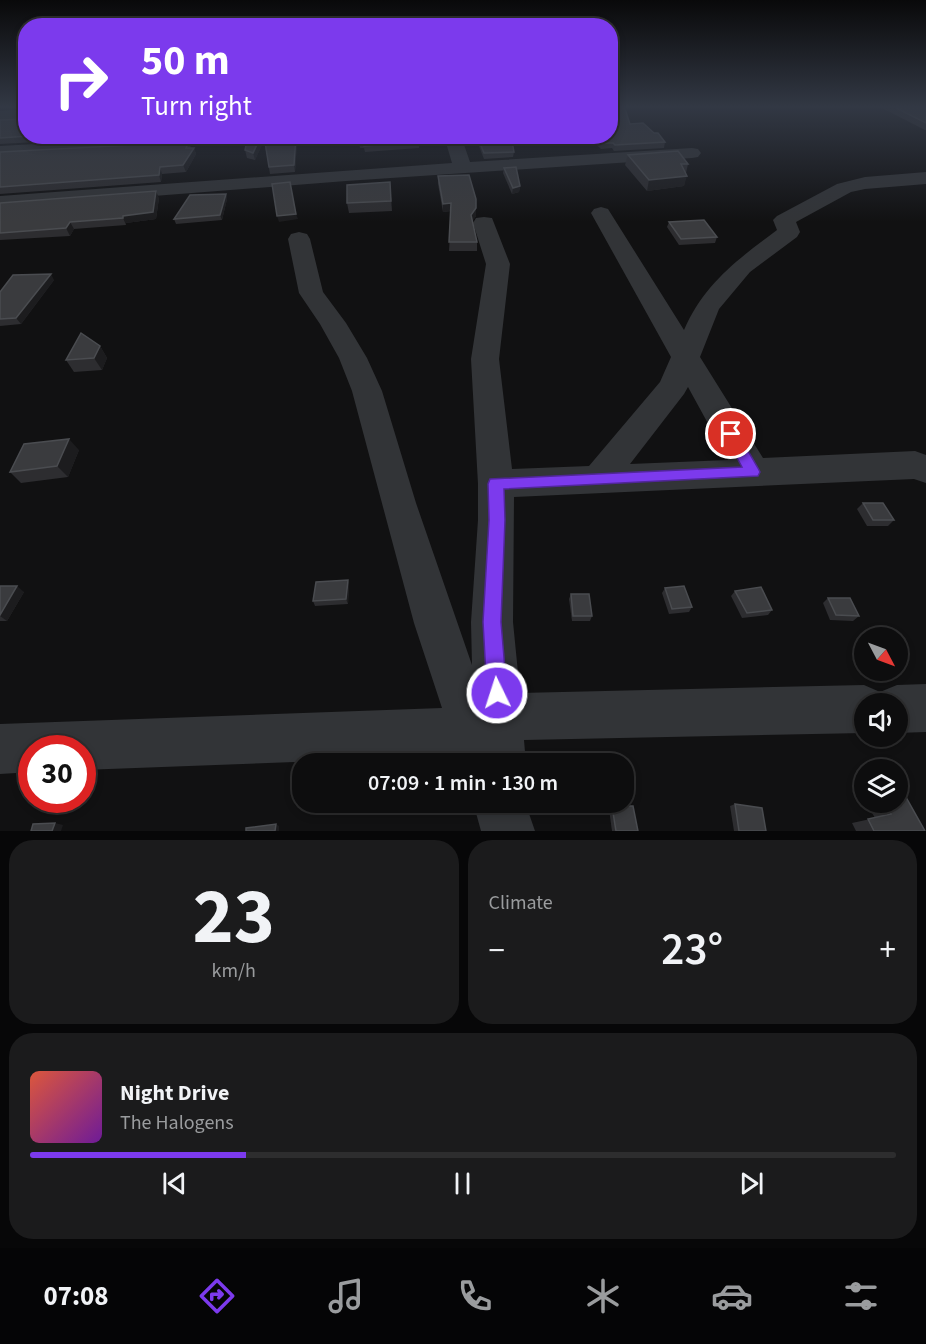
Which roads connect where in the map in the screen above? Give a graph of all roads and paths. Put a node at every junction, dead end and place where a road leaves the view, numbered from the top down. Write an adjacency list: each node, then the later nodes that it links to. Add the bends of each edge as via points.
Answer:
1 (563, 144): 7 (street)
2 (108, 145): 5 (street)
3 (225, 145): 9 (street)
4 (455, 145): 8 (street)
5 (0, 151)
6 (692, 153): 7 (street)
7 (573, 160): 8 (street)
8 (464, 168): 9 (street, via 346,175)
9 (220, 170): 11 (street)
10 (926, 178): 15 (street, via 844,188 784,219 789,231 742,267 706,307)
11 (0, 202)
12 (601, 213): 15 (street)
13 (484, 223): 19 (street, via 498,264 485,359)
14 (299, 239): 23 (street, via 311,293 333,323 367,391 431,612)
15 (686, 358): 17 (street); 18 (street, via 673,387)
16 (926, 469): 17 (street, via 915,465)
17 (753, 472): 18 (street)
18 (598, 479): 19 (street)
19 (496, 484): 23 (street)
20 (908, 708): 21 (street)
21 (926, 708)
22 (854, 710): 23 (street)
23 (489, 744): 24 (street)
24 (0, 749)

